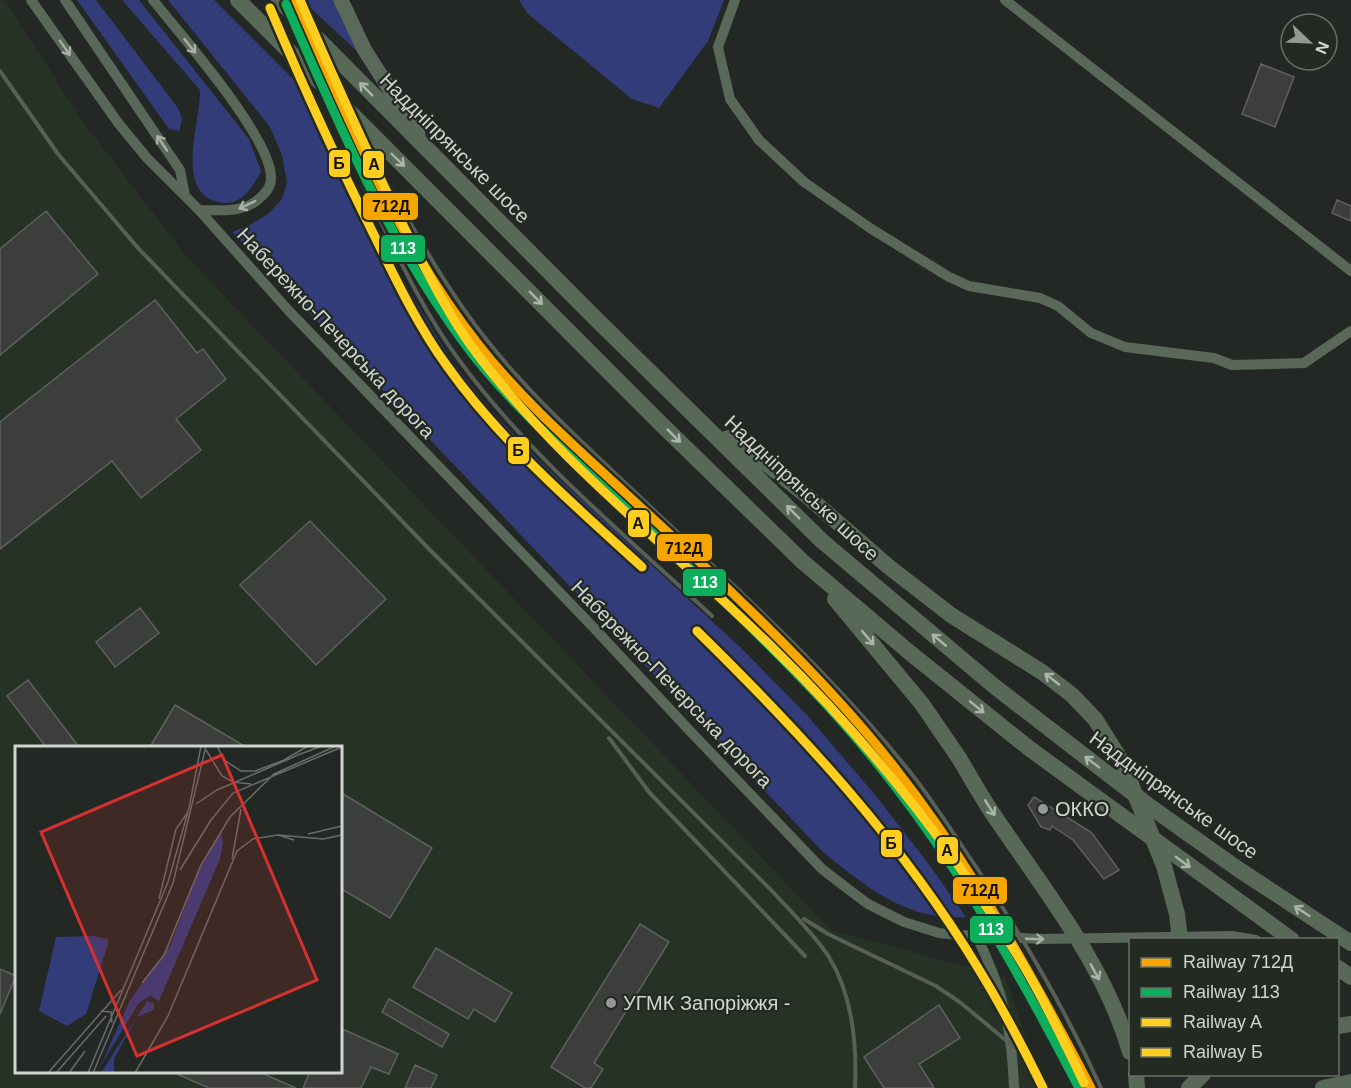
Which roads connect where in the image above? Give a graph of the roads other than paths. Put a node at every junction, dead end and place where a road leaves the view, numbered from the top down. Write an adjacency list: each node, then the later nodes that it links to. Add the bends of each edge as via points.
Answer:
1 (31, 0): 10 (street, Набережно-Печерська дорога, one-way to 10, via 119,124)
2 (65, 0): 10 (street, one-way to 2, via 180,170)
3 (153, 0): 11 (street, one-way to 11, via 226,92 267,158 271,179 258,200 242,209)
4 (238, 0): 15 (main road, one-way to 15)
5 (279, 0): 9 (main road, Наддніпрянське шосе, one-way to 5)
6 (341, 0): 9 (street, via 364,49)
7 (735, 0): 13 (street, via 718,47 730,99 759,140 804,182 949,277 969,286 1040,298 1058,306 1091,333 1125,347 1214,358 1232,365 1304,363)
8 (1005, 0): 12 (street)
9 (432, 154): 14 (main road, Наддніпрянське шосе)
10 (185, 196): 11 (street, Набережно-Печерська дорога)
11 (199, 210): 16 (street, Набережно-Печерська дорога, via 296,318 822,869 868,904 903,922 939,933)
12 (1351, 272)
13 (1351, 331)
14 (695, 416): 17 (main road, one-way to 14, bridge, via 1178,914 1164,866 1122,762 1095,719 1042,672 951,615 758,457); 20 (main road, Наддніпрянське шосе, one-way to 14, via 1152,808 994,686 822,541)
15 (803, 561): 19 (main road, one-way to 19, via 1030,749); 23 (main road, one-way to 23, bridge, via 922,704 959,758 1075,936 1114,1006)
16 (977, 937): 18 (street, Набережно-Печерська дорога, one-way to 18); 26 (street, via 1005,1009)
17 (1180, 938)
18 (1248, 938)
19 (1291, 938)
20 (1351, 943)
21 (1339, 969): 22 (main road)
22 (1351, 978)
23 (1129, 1047)
24 (1201, 1076): 27 (main road)
25 (1351, 1082): 28 (main road)
26 (1014, 1088)
27 (1189, 1088)
28 (1323, 1088)

